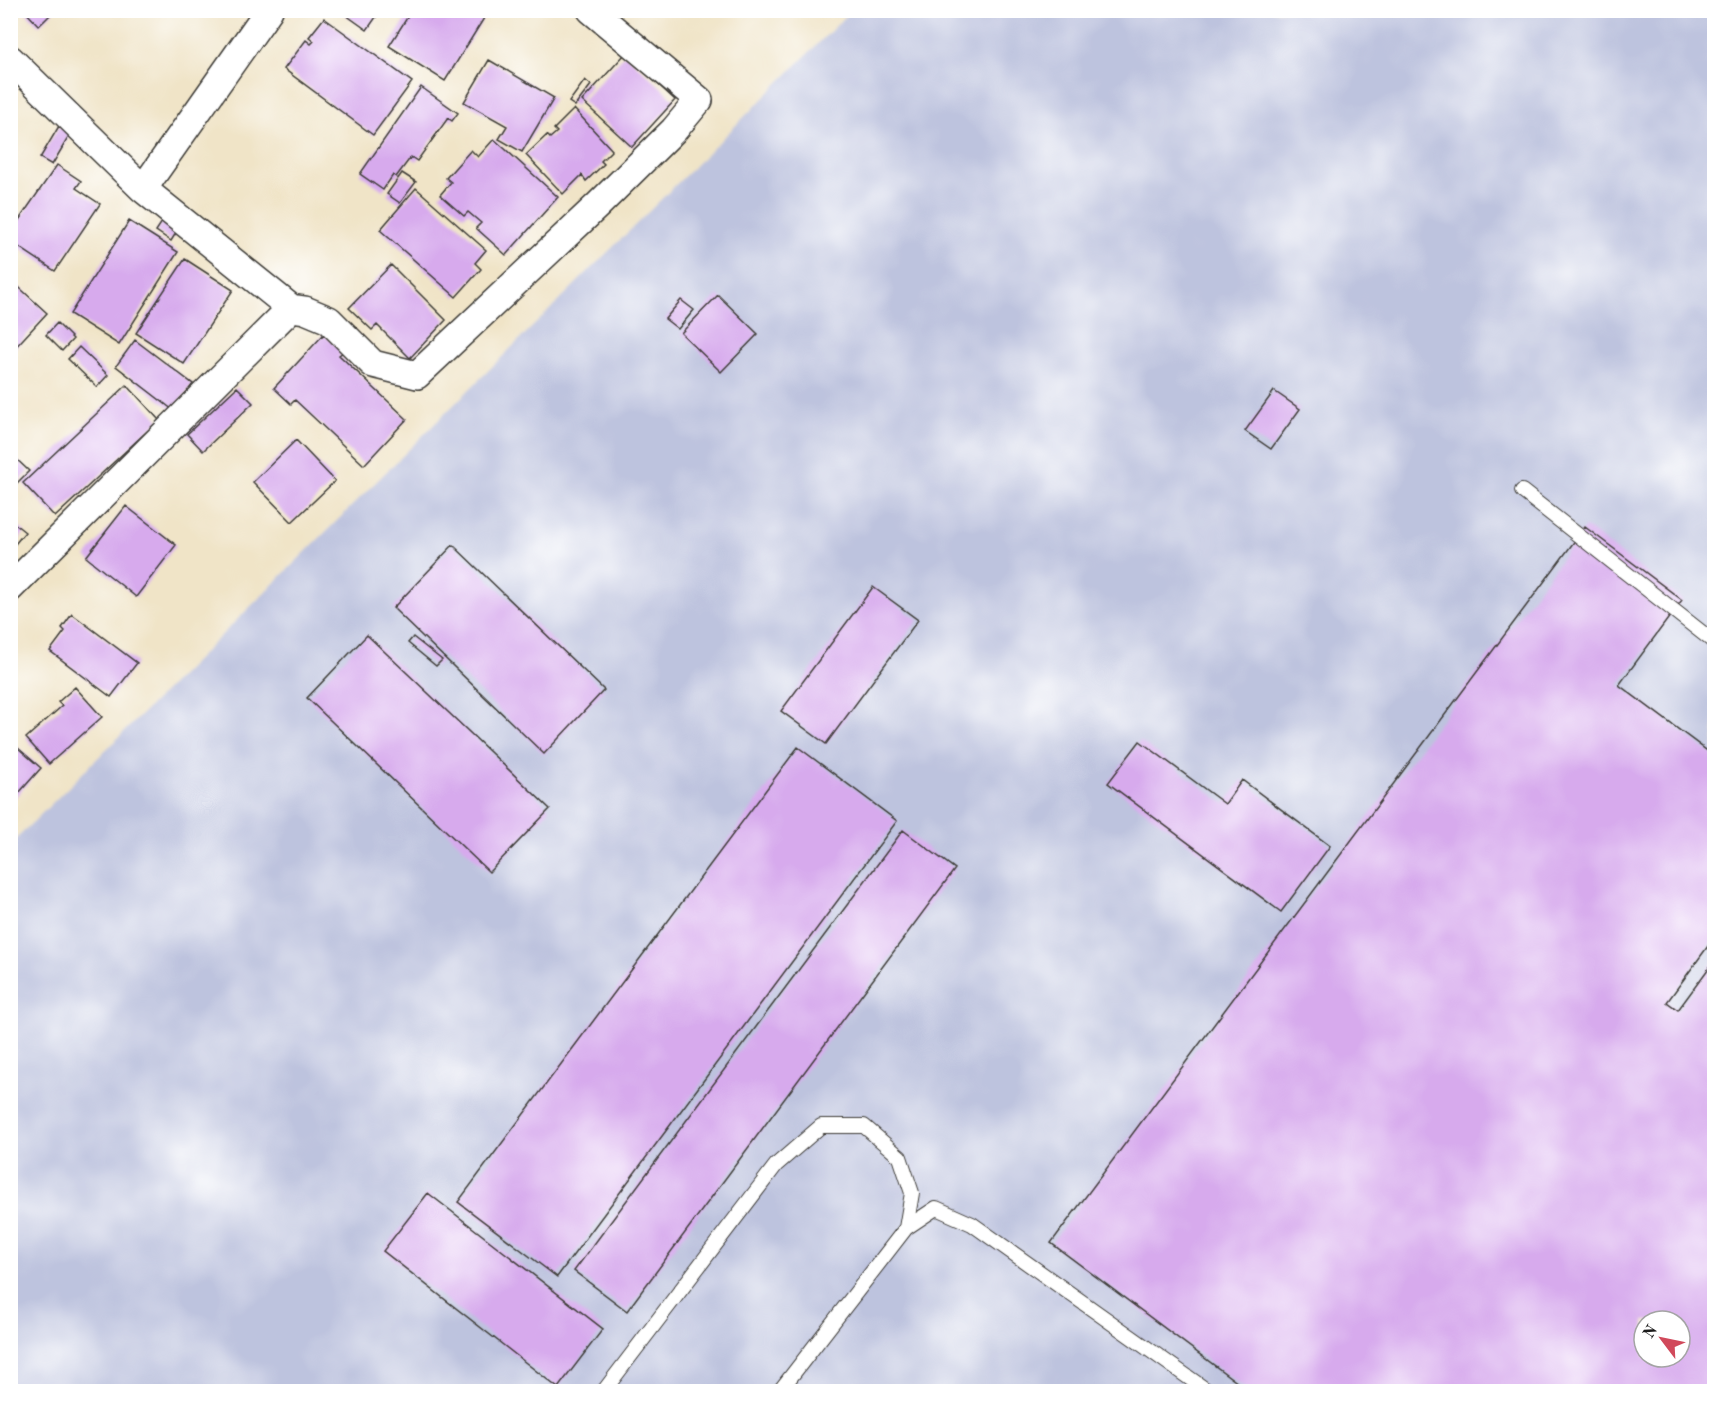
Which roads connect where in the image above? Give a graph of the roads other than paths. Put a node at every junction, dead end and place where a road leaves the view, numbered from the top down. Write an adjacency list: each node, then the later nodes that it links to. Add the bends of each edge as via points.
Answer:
1 (269, 10): 4 (street)
2 (591, 10): 5 (street, via 699,100 674,130 417,375 373,364 329,320)
3 (10, 59): 4 (street)
4 (143, 189): 5 (street)
5 (291, 308): 7 (street)
6 (1522, 491): 8 (lane)
7 (10, 588)
8 (1714, 642)
9 (906, 1228): 10 (lane, via 912,1193 900,1157 864,1126 821,1126 776,1165); 11 (lane); 12 (lane, via 936,1208 972,1224)
10 (603, 1392)
11 (780, 1392)
12 (1209, 1392)

